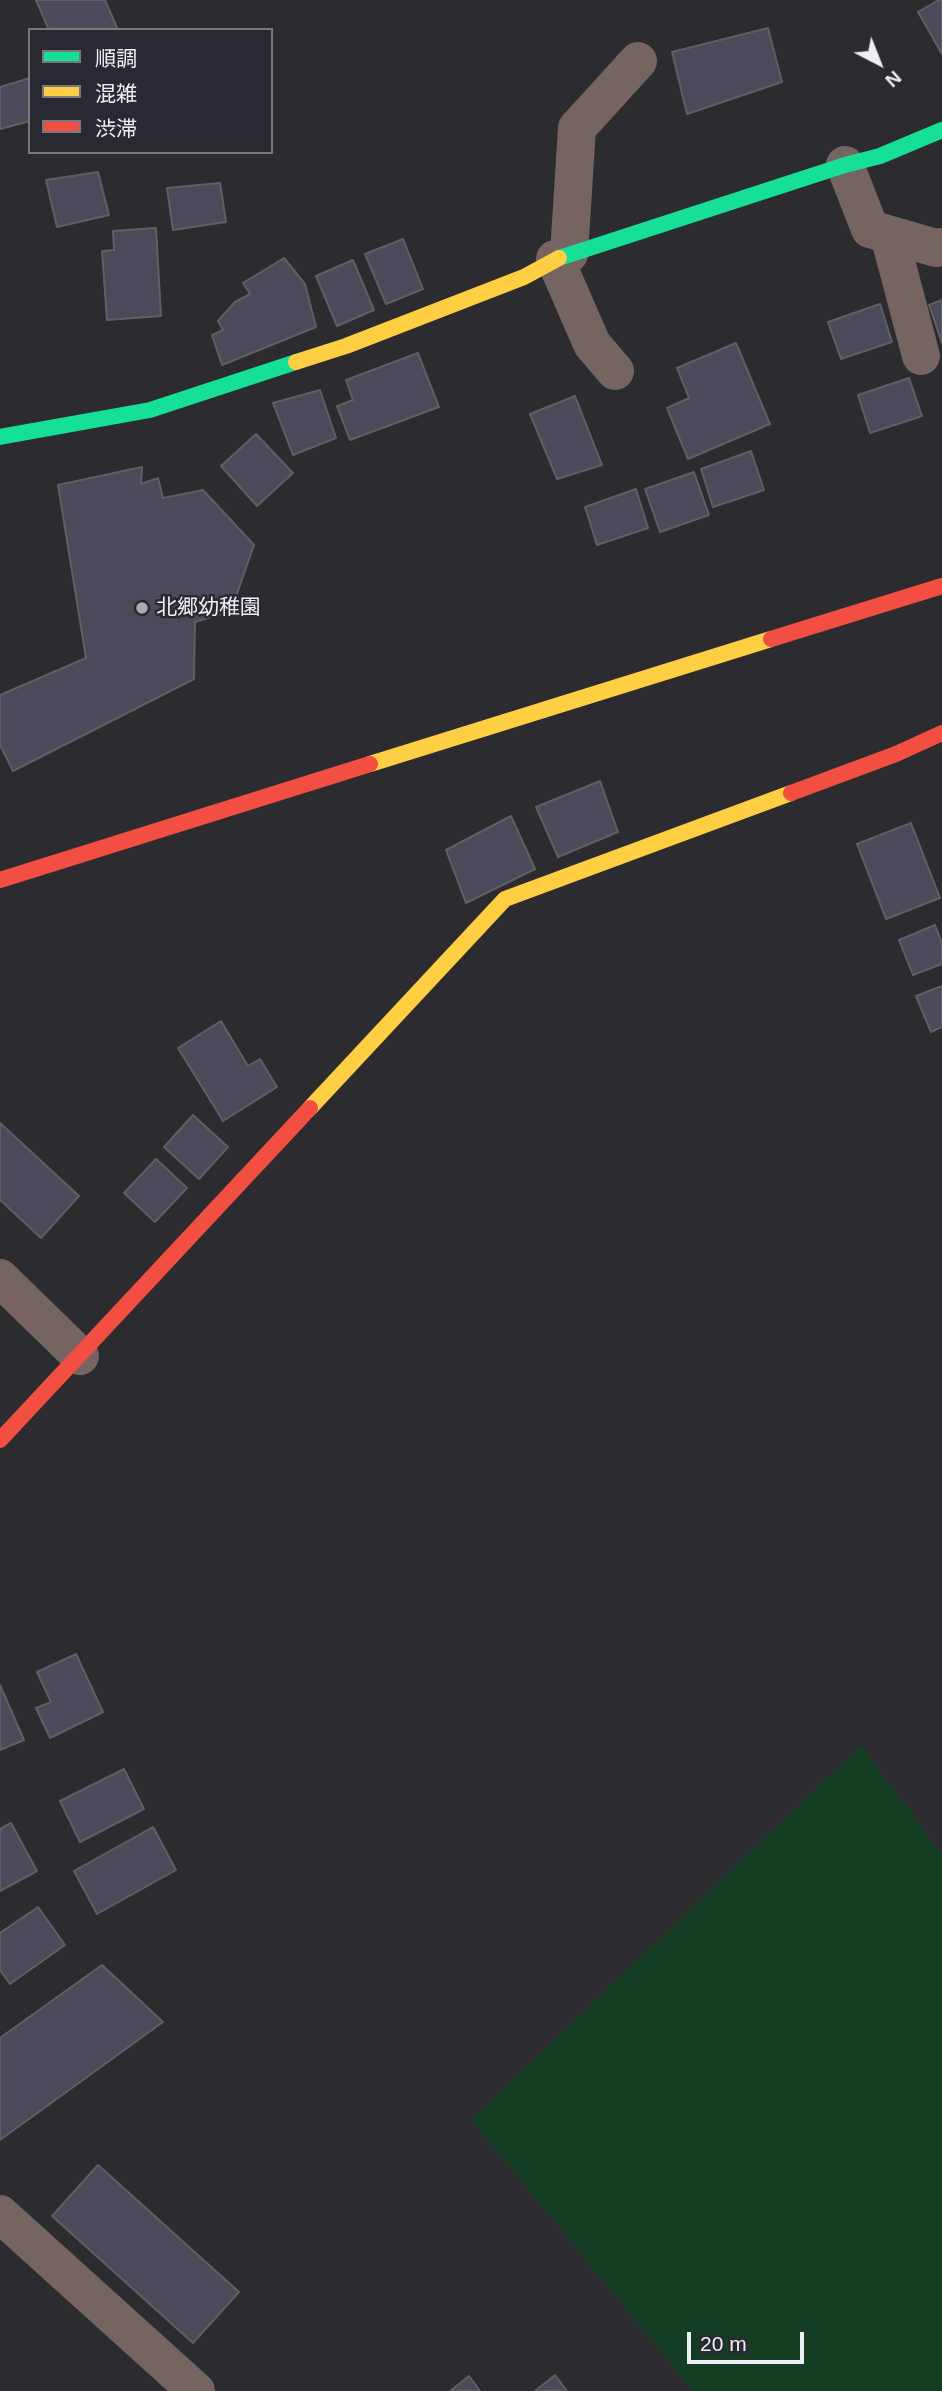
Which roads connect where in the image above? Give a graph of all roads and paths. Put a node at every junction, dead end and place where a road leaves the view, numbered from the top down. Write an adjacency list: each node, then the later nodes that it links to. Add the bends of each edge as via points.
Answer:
1 (638, 61): 6 (street, via 577,128)
2 (942, 130): 3 (street)
3 (845, 165): 4 (street, via 870,229); 6 (street)
4 (889, 235): 5 (street); 7 (street)
5 (942, 247)
6 (562, 256): 8 (street, via 592,344); 9 (street, via 524,277 346,346 163,406)
7 (920, 356)
8 (615, 372)
9 (0, 437)
10 (942, 586): 12 (street)
11 (942, 733): 14 (street, via 505,899)
12 (0, 880)
13 (0, 1278): 14 (street)
14 (80, 1356): 15 (street)
15 (0, 1440)
16 (0, 2214): 17 (street)
17 (196, 2391)

